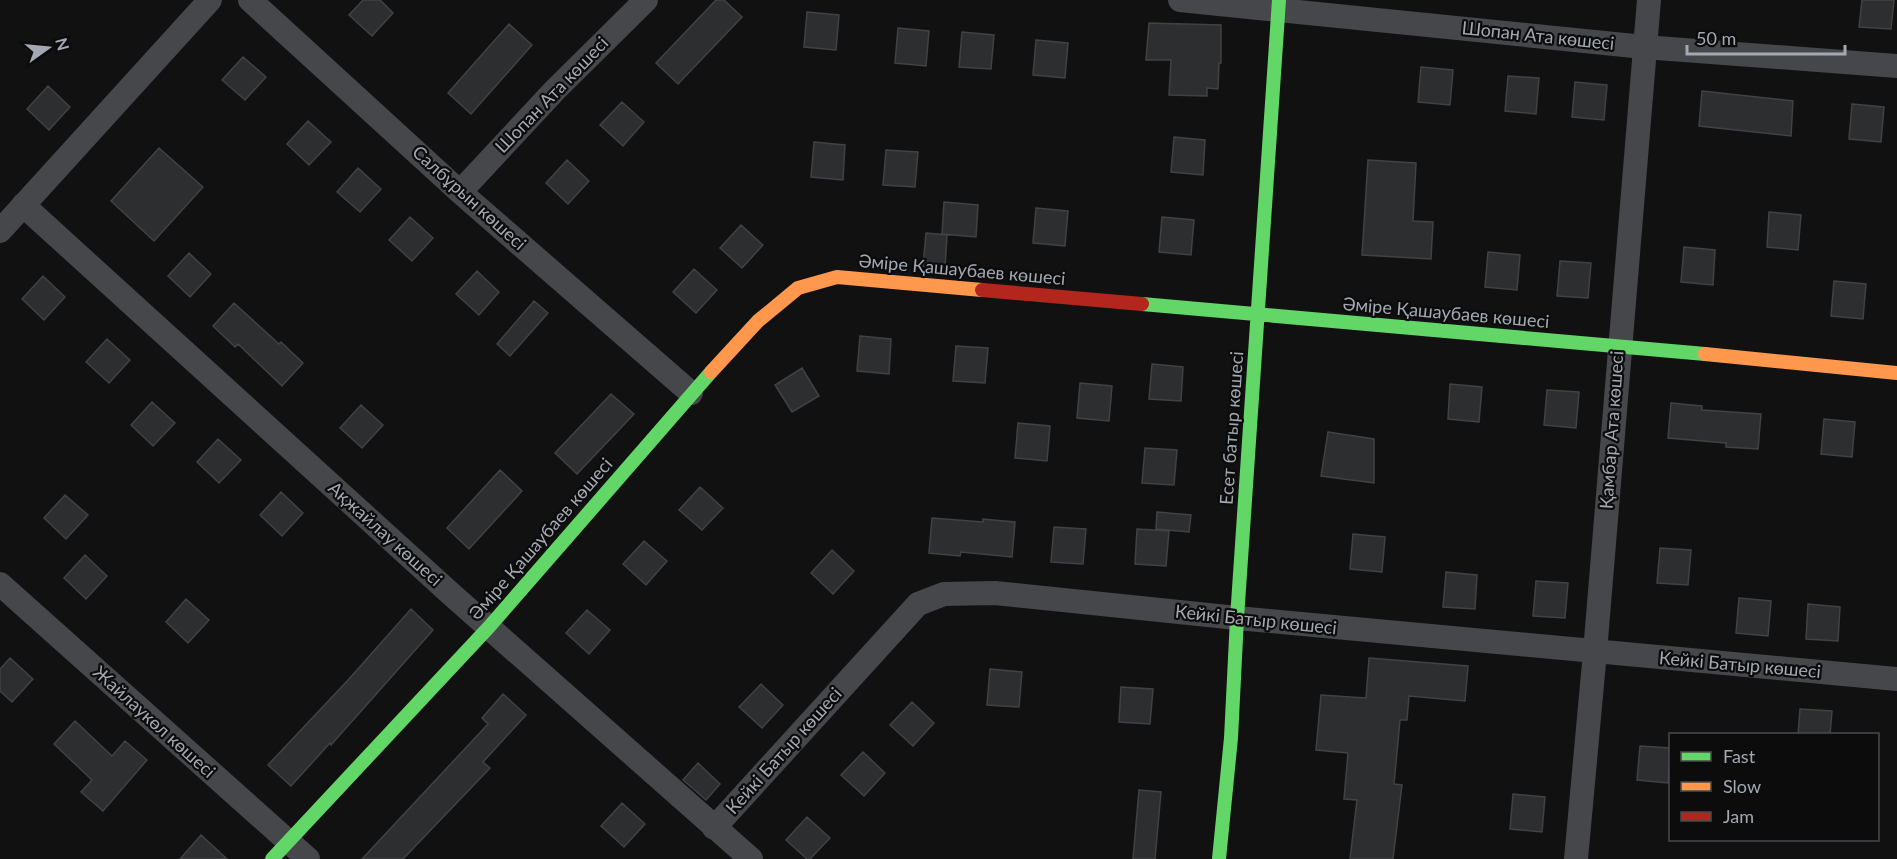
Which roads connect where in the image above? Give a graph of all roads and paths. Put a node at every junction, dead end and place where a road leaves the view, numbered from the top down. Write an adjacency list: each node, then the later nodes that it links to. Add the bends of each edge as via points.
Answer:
1 (210, 0): 10 (street)
2 (250, 0): 9 (street, Салбұрын көшесі)
3 (646, 0): 9 (street, Шопан Ата көшесі)
4 (1180, 0): 6 (street, Шопан Ата көшесі)
5 (1648, 0): 7 (street, Қамбар Ата көшесі)
6 (1279, 4): 7 (street, Шопан Ата көшесі); 12 (street, Есет батыр көшесі)
7 (1644, 47): 8 (street, Шопан Ата көшесі); 13 (street, Қамбар Ата көшесі)
8 (1897, 66)
9 (460, 192): 15 (street, Салбұрын көшесі)
10 (23, 205): 11 (street); 18 (street, Ақжайлау көшесі)
11 (0, 231)
12 (1258, 315): 13 (street, Әміре Қашаубаев көшесі); 15 (street, Әміре Қашаубаев көшесі, via 837,278 798,288 758,321); 17 (street, Есет батыр көшесі)
13 (1619, 346): 14 (street, Әміре Қашаубаев көшесі); 19 (street, Қамбар Ата көшесі)
14 (1897, 373)
15 (691, 393): 18 (street, Әміре Қашаубаев көшесі)
16 (0, 584): 22 (street, Жайлаукөл көшесі)
17 (1237, 618): 19 (street, Кейкі Батыр көшесі); 21 (street, Кейкі Батыр көшесі, via 995,593 944,594 918,604); 26 (street, Есет батыр көшесі)
18 (489, 627): 21 (street, Ақжайлау көшесі); 22 (street, Әміре Қашаубаев көшесі)
19 (1595, 652): 20 (street, Кейкі Батыр көшесі); 27 (street, Қамбар Ата көшесі)
20 (1897, 679)
21 (714, 828): 25 (street, Ақжайлау көшесі)
22 (289, 841): 23 (street, Әміре Қашаубаев көшесі); 24 (street, Жайлаукөл көшесі)
23 (272, 859)
24 (308, 859)
25 (751, 859)
26 (1219, 859)
27 (1576, 859)

